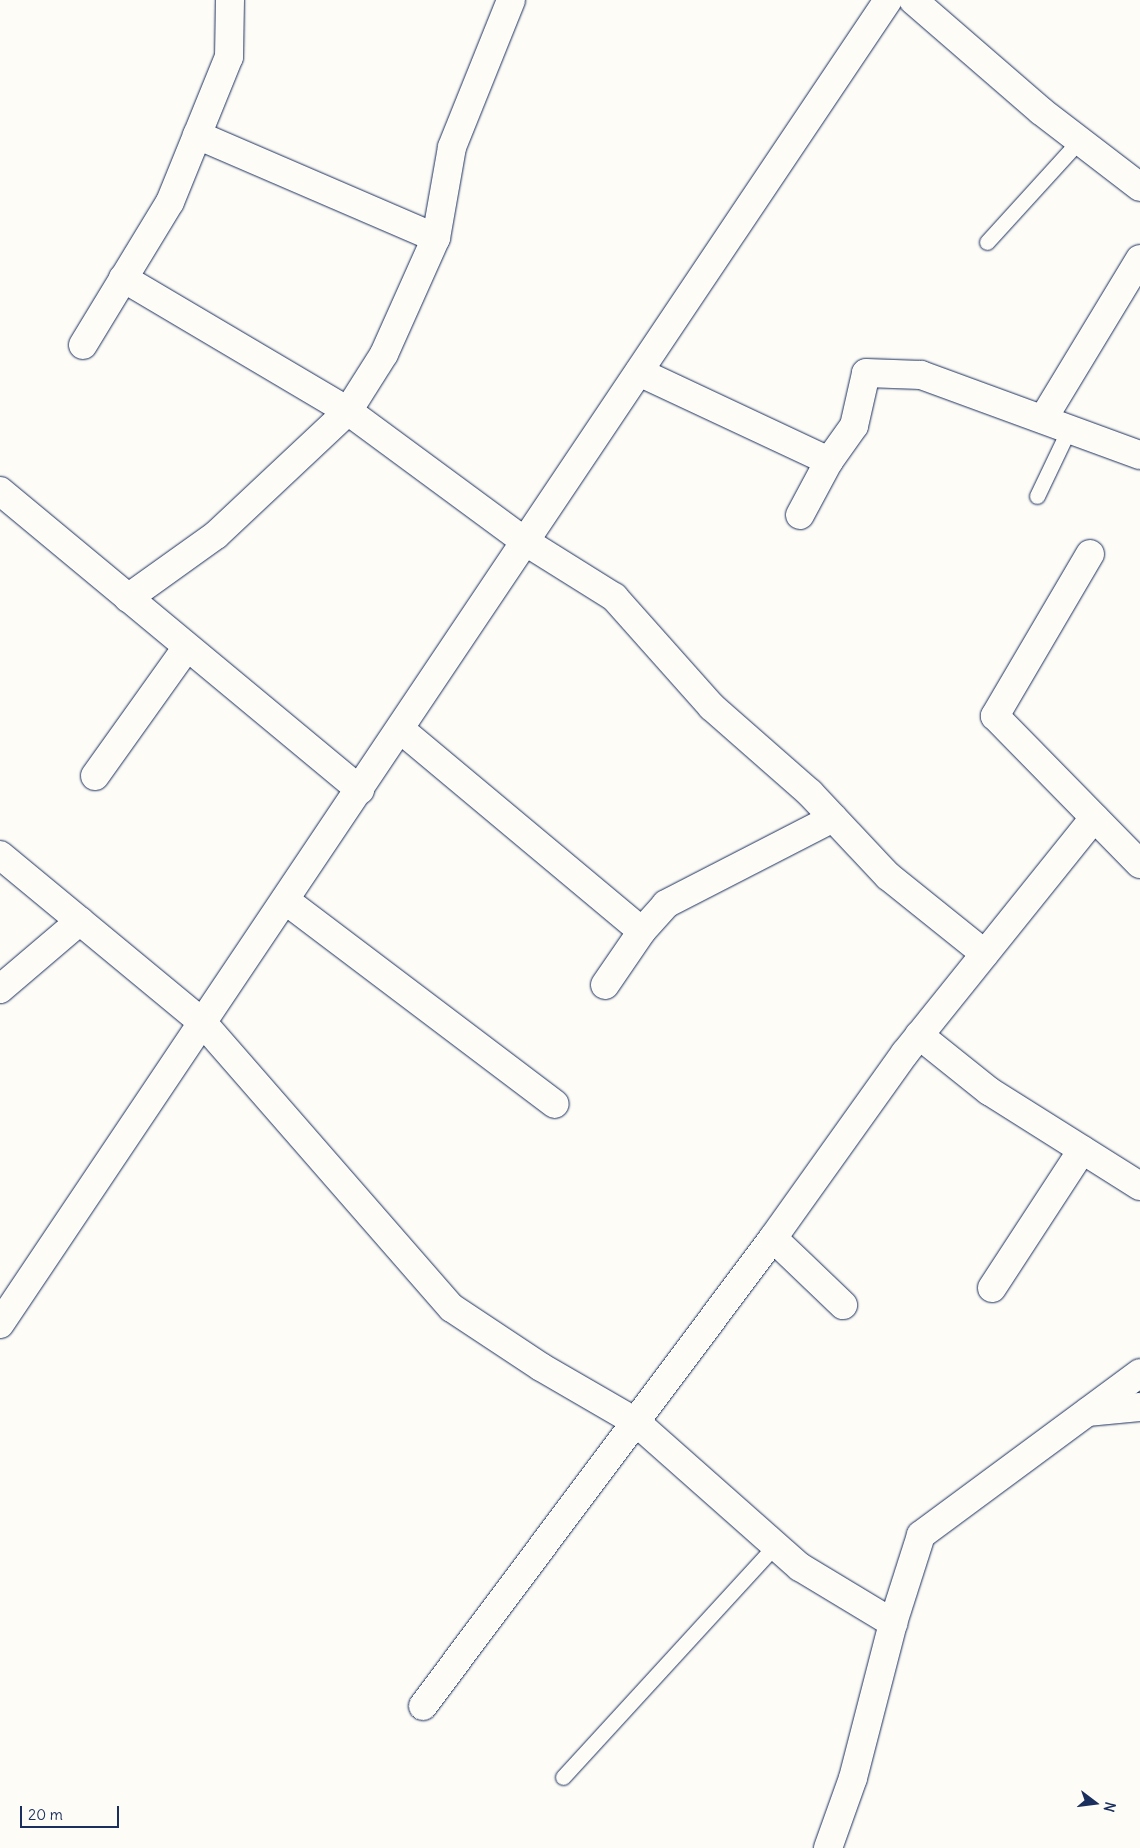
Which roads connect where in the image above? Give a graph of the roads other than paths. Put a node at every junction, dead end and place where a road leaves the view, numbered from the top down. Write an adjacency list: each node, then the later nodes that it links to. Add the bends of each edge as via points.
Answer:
1 (231, 0): 5 (street, via 229,57)
2 (511, 0): 8 (street, via 452,147)
3 (888, 0): 13 (street)
4 (913, 0): 6 (street)
5 (197, 135): 8 (street); 11 (street, via 170,202)
6 (1079, 141): 7 (street); 9 (lane)
7 (1140, 187)
8 (436, 238): 14 (street, via 384,354)
9 (987, 242)
10 (1140, 259): 15 (street)
11 (123, 278): 12 (street); 14 (street)
12 (83, 345)
13 (639, 372): 18 (street); 22 (street)
14 (348, 411): 22 (street); 24 (street, via 216,535)
15 (1042, 419): 16 (street); 18 (street, via 921,375 866,373 854,426)
16 (1069, 429): 17 (street); 19 (lane)
17 (1140, 454)
18 (829, 461): 21 (street)
19 (1037, 496)
20 (4, 503): 24 (street)
21 (800, 515)
22 (526, 542): 26 (street); 29 (street, via 614,598 712,707 810,793)
23 (1090, 554): 30 (street, via 995,716)
24 (128, 598): 25 (street)
25 (187, 647): 27 (street); 28 (street)
26 (400, 729): 28 (street); 35 (street)
27 (95, 776)
28 (360, 790): 33 (street)
29 (833, 818): 35 (street, via 666,904); 36 (street, via 888,876)
30 (1094, 818): 32 (street); 36 (street)
31 (0, 855): 34 (street)
32 (1140, 864)
33 (286, 900): 39 (street); 41 (street)
34 (80, 921): 38 (street); 39 (street)
35 (642, 931): 37 (street)
36 (985, 954): 40 (street)
37 (605, 985)
38 (0, 988)
39 (203, 1022): 47 (street); 51 (street, via 452,1308 541,1367)
40 (919, 1036): 42 (street, via 989,1091); 44 (street)
41 (555, 1104)
42 (1082, 1150): 43 (street); 45 (street)
43 (1140, 1186)
44 (773, 1238): 46 (street); 51 (street)
45 (992, 1288)
46 (842, 1305)
47 (0, 1324)
48 (1140, 1373): 50 (street)
49 (1140, 1407): 50 (street)
50 (1087, 1413): 53 (street, via 921,1535)
51 (636, 1422): 52 (street); 54 (street)
52 (775, 1546): 53 (street, via 800,1567); 55 (lane)
53 (893, 1623): 56 (street, via 853,1778)
54 (423, 1706)
55 (563, 1777)
56 (828, 1848)

